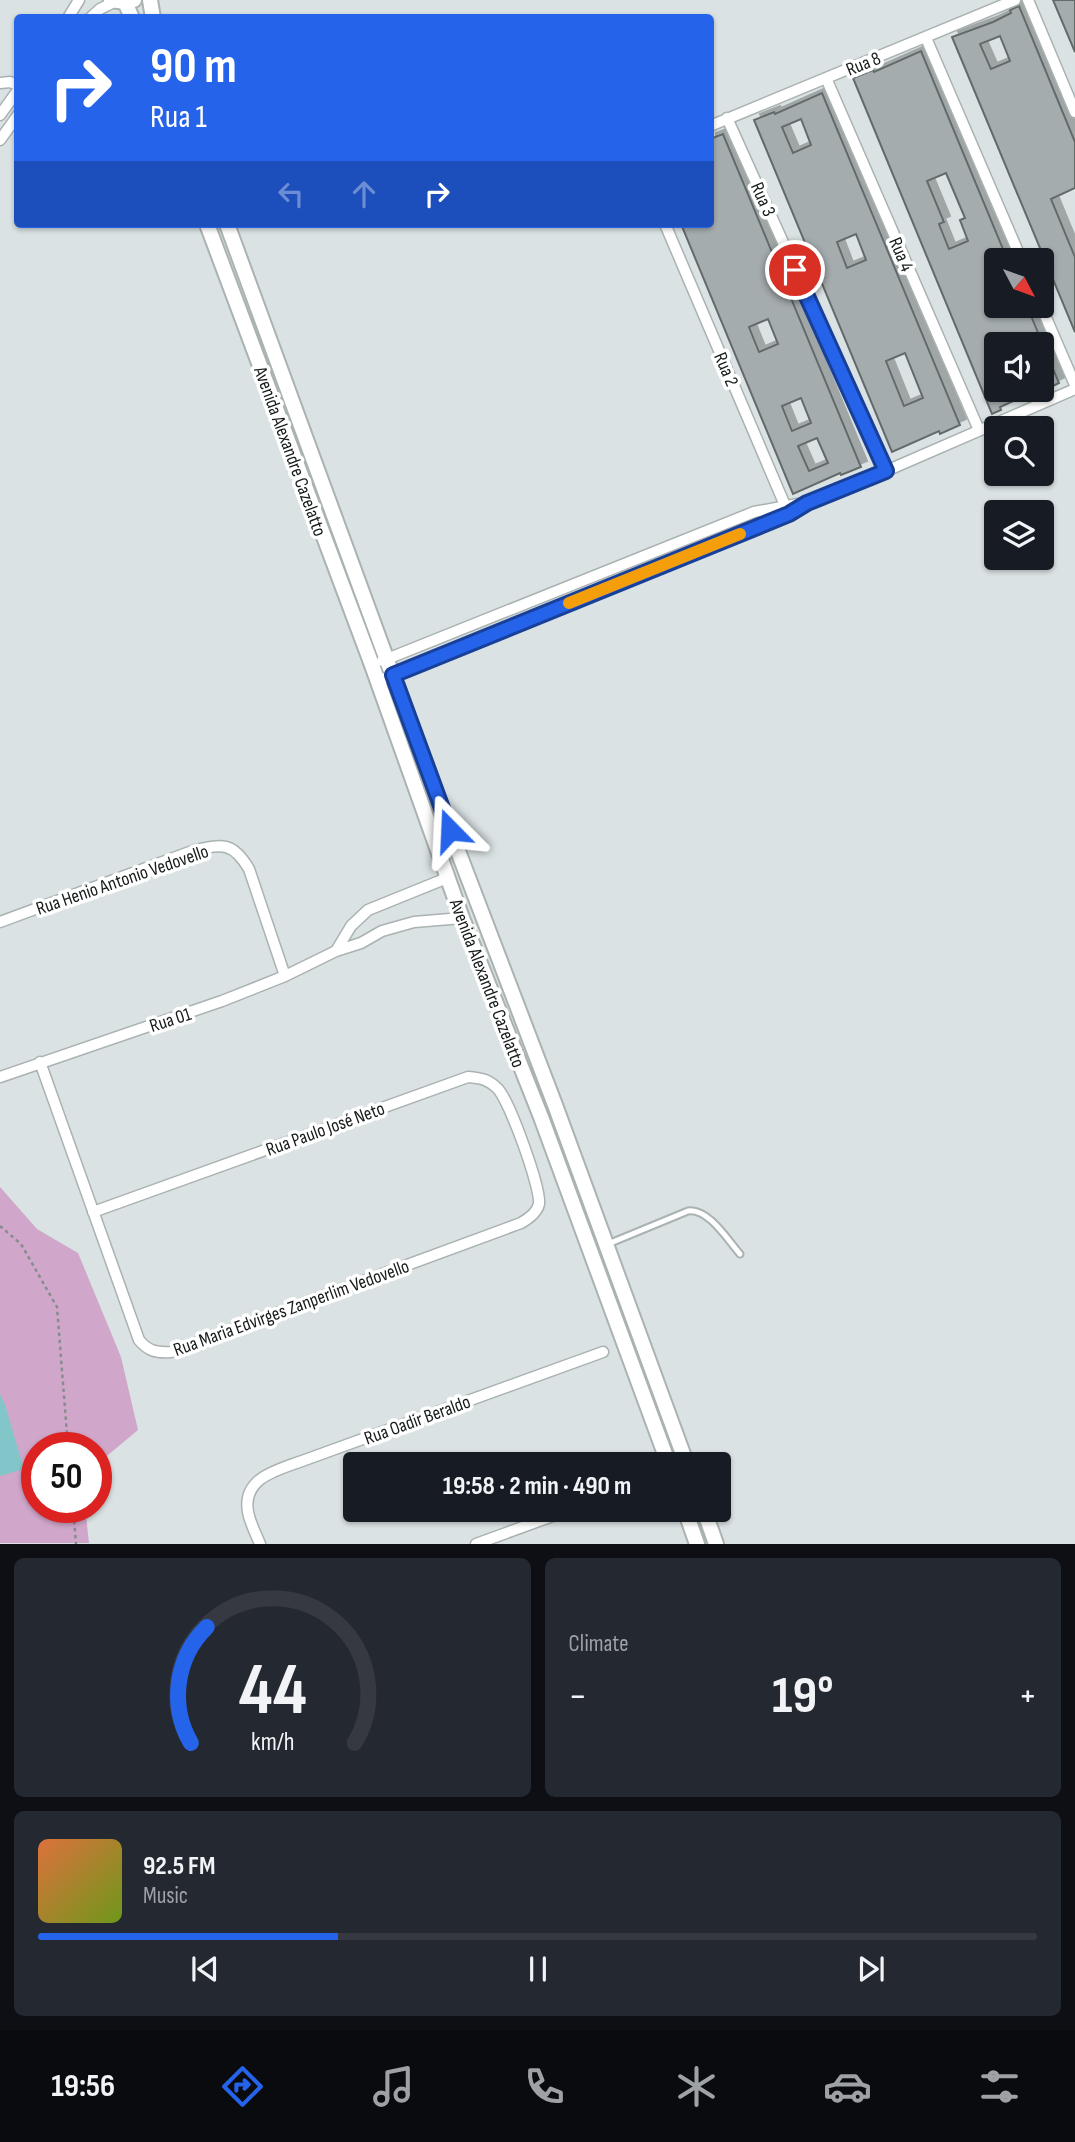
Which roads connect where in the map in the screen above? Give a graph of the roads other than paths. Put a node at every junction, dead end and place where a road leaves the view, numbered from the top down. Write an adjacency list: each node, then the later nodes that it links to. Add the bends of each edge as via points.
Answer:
1 (1015, 0): 5 (street, Rua 8)
2 (1028, 0): 8 (street)
3 (121, 1): 4 (street)
4 (94, 14)
5 (926, 38): 6 (street, Rua 8); 17 (street)
6 (826, 78): 10 (street, Rua 8); 20 (street, Rua 4)
7 (14, 94): 9 (street)
8 (1075, 112)
9 (0, 115)
10 (727, 118): 12 (street, Rua 8); 21 (street, Rua 3)
11 (14, 121): 13 (street)
12 (714, 124)
13 (0, 140)
14 (208, 228): 24 (main road, Avenida Alexandre Cazelatto)
15 (227, 228): 23 (main road, Avenida Alexandre Cazelatto)
16 (667, 228): 22 (street, Rua 2)
17 (1016, 248)
18 (1046, 318): 19 (street)
19 (1075, 387): 20 (street)
20 (979, 430): 21 (street)
21 (886, 471): 22 (street)
22 (787, 510): 23 (street, via 754,512); 25 (street)
23 (386, 660): 24 (street); 25 (main road, Avenida Alexandre Cazelatto)
24 (372, 665): 26 (main road, Avenida Alexandre Cazelatto)
25 (393, 675): 26 (street); 36 (main road, Avenida Alexandre Cazelatto)
26 (377, 681): 27 (main road, Avenida Alexandre Cazelatto)
27 (447, 878): 28 (main road, Avenida Alexandre Cazelatto); 30 (street, via 368,910 351,926)
28 (462, 918): 30 (street, Rua 01, via 414,922); 39 (main road, Avenida Alexandre Cazelatto)
29 (0, 922): 31 (street, Rua Henio Antonio Vedovello, via 195,850 226,846 240,854 249,869)
30 (336, 951): 31 (street, Rua 01)
31 (285, 975): 32 (street, Rua 01)
32 (40, 1062): 33 (street, Rua 01); 35 (street, Rua Maria Edvirges Zanperlim Vedovello)
33 (0, 1077)
34 (524, 1144): 35 (street, Rua Paulo José Neto, via 499,1090 483,1078 468,1077); 35 (street, Rua Maria Edvirges Zanperlim Vedovello, via 539,1205 528,1219 171,1352 147,1349 139,1340)
35 (93, 1212)
36 (607, 1245): 37 (lane, via 696,1210); 40 (main road, Avenida Alexandre Cazelatto)
37 (740, 1254)
38 (603, 1352): 44 (street, Rua Oadir Beraldo, via 259,1479 248,1497 248,1514)
39 (664, 1452)
40 (682, 1452)
41 (536, 1522): 45 (street)
42 (689, 1522): 46 (main road)
43 (708, 1522): 47 (main road)
44 (260, 1544)
45 (476, 1544)
46 (697, 1544)
47 (716, 1544)

